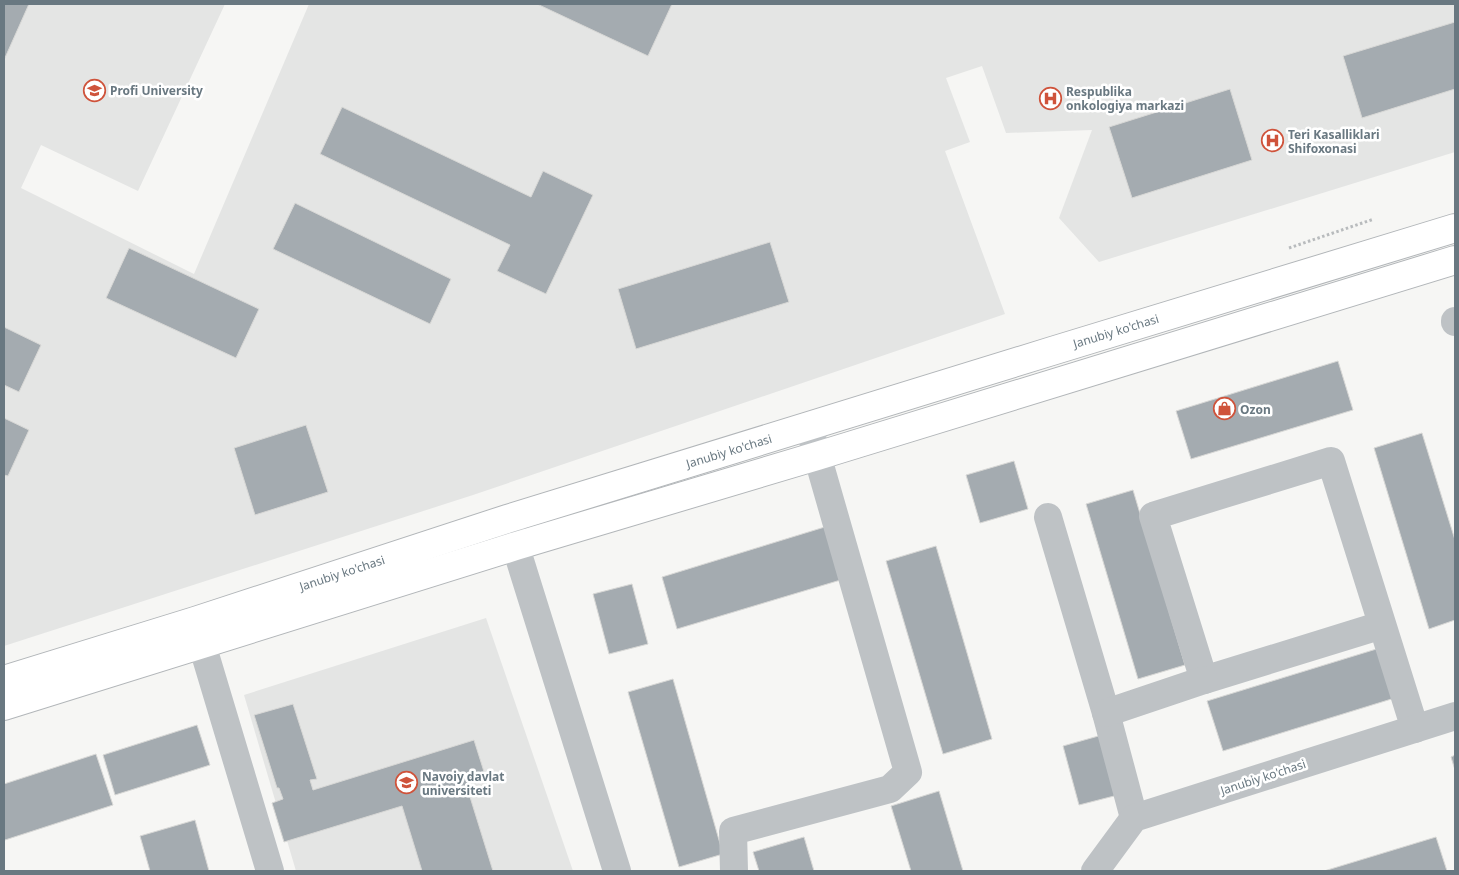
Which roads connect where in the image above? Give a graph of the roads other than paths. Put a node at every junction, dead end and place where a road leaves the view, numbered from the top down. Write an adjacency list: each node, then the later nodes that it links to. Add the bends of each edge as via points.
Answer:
1 (1455, 228): 3 (main road, Janubiy ko'chasi)
2 (1455, 260): 4 (main road, Janubiy ko'chasi)
3 (809, 427): 4 (street); 6 (main road, Janubiy ko'chasi)
4 (817, 456): 7 (main road, Janubiy ko'chasi); 19 (street, via 908,772 890,789 733,831)
5 (1048, 517): 13 (street)
6 (508, 519): 7 (street); 9 (main road, Janubiy ko'chasi)
7 (516, 546): 9 (main road, Janubiy ko'chasi); 18 (street)
8 (1382, 625): 11 (street); 11 (street, via 1331,461 1153,516); 15 (street)
9 (198, 632): 10 (main road, Janubiy ko'chasi); 12 (main road, Janubiy ko'chasi); 17 (street)
10 (4, 680)
11 (1204, 680): 13 (street)
12 (4, 706)
13 (1106, 713): 16 (street)
14 (1455, 716): 15 (street, Janubiy ko'chasi)
15 (1415, 729): 16 (street, Janubiy ko'chasi)
16 (1134, 818): 20 (street)
17 (270, 871)
18 (617, 871)
19 (734, 871)
20 (1095, 871)

